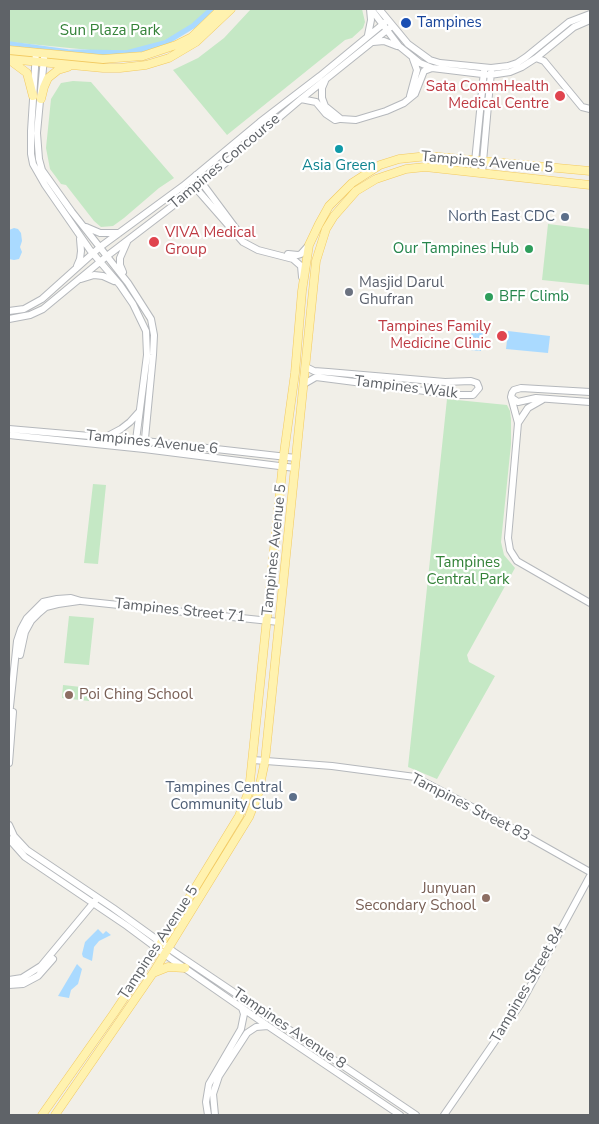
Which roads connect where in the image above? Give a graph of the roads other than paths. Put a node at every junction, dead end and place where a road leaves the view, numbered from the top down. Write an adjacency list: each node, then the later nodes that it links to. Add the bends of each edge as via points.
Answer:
1 (221, 9): 13 (main road, via 192,37 143,56 103,59)
2 (231, 9): 19 (main road, via 196,42 170,58 120,68)
3 (371, 9): 7 (street); 8 (street)
4 (379, 9): 7 (street)
5 (590, 14): 21 (street, via 569,22 517,63)
6 (590, 20): 14 (street, via 574,27)
7 (387, 25): 8 (street, Tampines Concourse); 9 (street, Tampines Concourse); 10 (street); 21 (street, via 430,60)
8 (368, 35): 32 (street, Tampines Concourse)
9 (372, 42): 10 (street, via 384,41); 22 (street, Tampines Concourse)
10 (398, 46): 15 (street)
11 (9, 50): 12 (main road)
12 (36, 52): 13 (main road); 17 (street)
13 (44, 53): 18 (street)
14 (536, 58): 21 (street, via 510,72); 27 (street, via 544,61 582,107)
15 (413, 59): 20 (street); 24 (street, via 417,70)
16 (9, 60): 17 (main road); 23 (main road, via 27,73)
17 (35, 62): 18 (main road); 23 (street)
18 (44, 63): 19 (main road); 25 (street)
19 (73, 66): 25 (main road, via 58,70 51,76)
20 (432, 68): 21 (street); 24 (street, via 424,71 415,94)
21 (488, 71): 29 (street)
22 (326, 78): 26 (street, Tampines Concourse); 28 (street, via 322,98 325,106)
23 (33, 96): 38 (street, via 32,164)
24 (410, 96): 28 (street, via 404,103 370,116)
25 (41, 99): 37 (street, via 38,159 42,170)
26 (301, 99): 28 (street, via 312,101 335,120); 34 (street, Tampines Concourse)
27 (590, 109)
28 (340, 119)
29 (479, 161): 30 (main road, Tampines Avenue 5); 31 (street); 41 (main road, Tampines Avenue 5, via 428,156 398,159 380,165 340,194)
30 (590, 171)
31 (478, 173): 35 (main road, Tampines Avenue 5); 53 (main road, Tampines Avenue 5, via 425,167 400,170 376,179 346,201 326,228 316,261)
32 (196, 176): 33 (street, Tampines Concourse); 34 (street)
33 (190, 180): 36 (street); 39 (street, Tampines Concourse)
34 (202, 183): 36 (street, Tampines Concourse); 41 (street, via 251,243 298,255)
35 (590, 184)
36 (196, 188): 40 (street, Tampines Concourse); 50 (street, via 242,242 298,263 302,271)
37 (81, 224): 39 (street, via 100,234); 42 (street)
38 (77, 232): 43 (street); 46 (street, via 81,245 80,259)
39 (120, 233): 42 (street, Tampines Concourse)
40 (130, 239): 44 (street, Tampines Concourse); 48 (street, via 120,258)
41 (309, 245): 50 (main road, Tampines Avenue 5)
42 (100, 247): 43 (street, Tampines Concourse); 44 (street)
43 (92, 253): 45 (street); 46 (street, Tampines Concourse)
44 (106, 256): 45 (street, Tampines Concourse); 48 (street)
45 (100, 261): 47 (street, Tampines Concourse); 49 (street)
46 (70, 275): 51 (street, Tampines Concourse, via 42,299 24,309)
47 (77, 280): 49 (street, via 103,276); 52 (street, Tampines Concourse, via 43,309)
48 (126, 280): 66 (street, via 151,319 154,335)
49 (120, 285): 60 (street, via 146,331 147,355)
50 (302, 291): 54 (main road, Tampines Avenue 5)
51 (9, 311)
52 (9, 318)
53 (306, 367): 54 (main road); 55 (main road, Tampines Avenue 5); 55 (street, Tampines Walk, via 314,371 445,382 471,381 479,386 475,394 463,395 316,377)
54 (295, 373): 69 (main road, Tampines Avenue 5)
55 (304, 384): 70 (main road, Tampines Avenue 5)
56 (590, 392): 57 (street, via 521,388 514,390)
57 (511, 397): 58 (street, via 518,402); 61 (street)
58 (548, 398): 59 (street); 61 (street, via 528,408)
59 (590, 402)
60 (140, 412): 64 (street, via 121,429); 65 (street)
61 (518, 423): 74 (street, via 508,531 510,550 523,565)
62 (9, 429): 64 (street, Tampines Avenue 6)
63 (9, 435): 67 (street, Tampines Avenue 6)
64 (104, 438): 65 (street, Tampines Avenue 6)
65 (136, 440): 66 (street, Tampines Avenue 6); 67 (street)
66 (145, 441): 68 (street); 69 (street, Tampines Avenue 6)
67 (135, 448): 68 (street, Tampines Avenue 6)
68 (144, 449): 71 (street, Tampines Avenue 6)
69 (284, 457): 70 (street, Tampines Avenue 6); 71 (main road, Tampines Avenue 5)
70 (296, 458): 72 (main road, Tampines Avenue 5)
71 (283, 466): 72 (street, Tampines Avenue 6); 75 (main road, Tampines Avenue 5)
72 (295, 468): 76 (main road, Tampines Avenue 5)
73 (81, 601): 75 (street, Tampines Street 71); 77 (street, Tampines Street 71, via 57,598 43,602 27,618 17,641); 78 (street, Tampines Street 71, via 46,607 25,632)
74 (590, 603)
75 (267, 620): 76 (street, Tampines Street 71); 79 (main road, Tampines Avenue 5)
76 (279, 622): 80 (main road, Tampines Avenue 5)
77 (9, 716)
78 (9, 749): 81 (street, Tampines Street 71)
79 (253, 760): 80 (street, Tampines Street 83); 88 (main road, Tampines Avenue 5, via 249,790 239,816)
80 (265, 761): 84 (street, Tampines Street 83, via 415,777); 88 (main road, Tampines Avenue 5, via 249,817)
81 (9, 763)
82 (9, 825): 86 (street, via 27,850)
83 (9, 839): 86 (street, via 25,857)
84 (590, 872)
85 (590, 876): 102 (street, Tampines Street 84, via 520,1004)
86 (95, 900): 87 (street); 88 (street)
87 (62, 942): 91 (street, via 34,972); 92 (street, via 38,976 23,984)
88 (163, 948): 89 (street, Tampines Avenue 8); 90 (main road, Tampines Avenue 5); 96 (main road, Tampines Avenue 5); 101 (street, Tampines Avenue 8)
89 (185, 968): 90 (main road, via 168,967); 93 (street, Tampines Avenue 8)
90 (153, 974): 97 (main road, Tampines Avenue 5)
91 (9, 980)
92 (9, 986)
93 (241, 1007): 94 (street, Tampines Avenue 8); 95 (street, via 244,1022)
94 (268, 1026): 95 (street, via 247,1032); 100 (street, Tampines Avenue 8)
95 (237, 1044): 98 (street, via 209,1084); 99 (street, via 215,1085)
96 (42, 1115)
97 (55, 1115)
98 (208, 1115)
99 (214, 1115)
100 (400, 1115)
101 (416, 1115)
102 (444, 1115)

